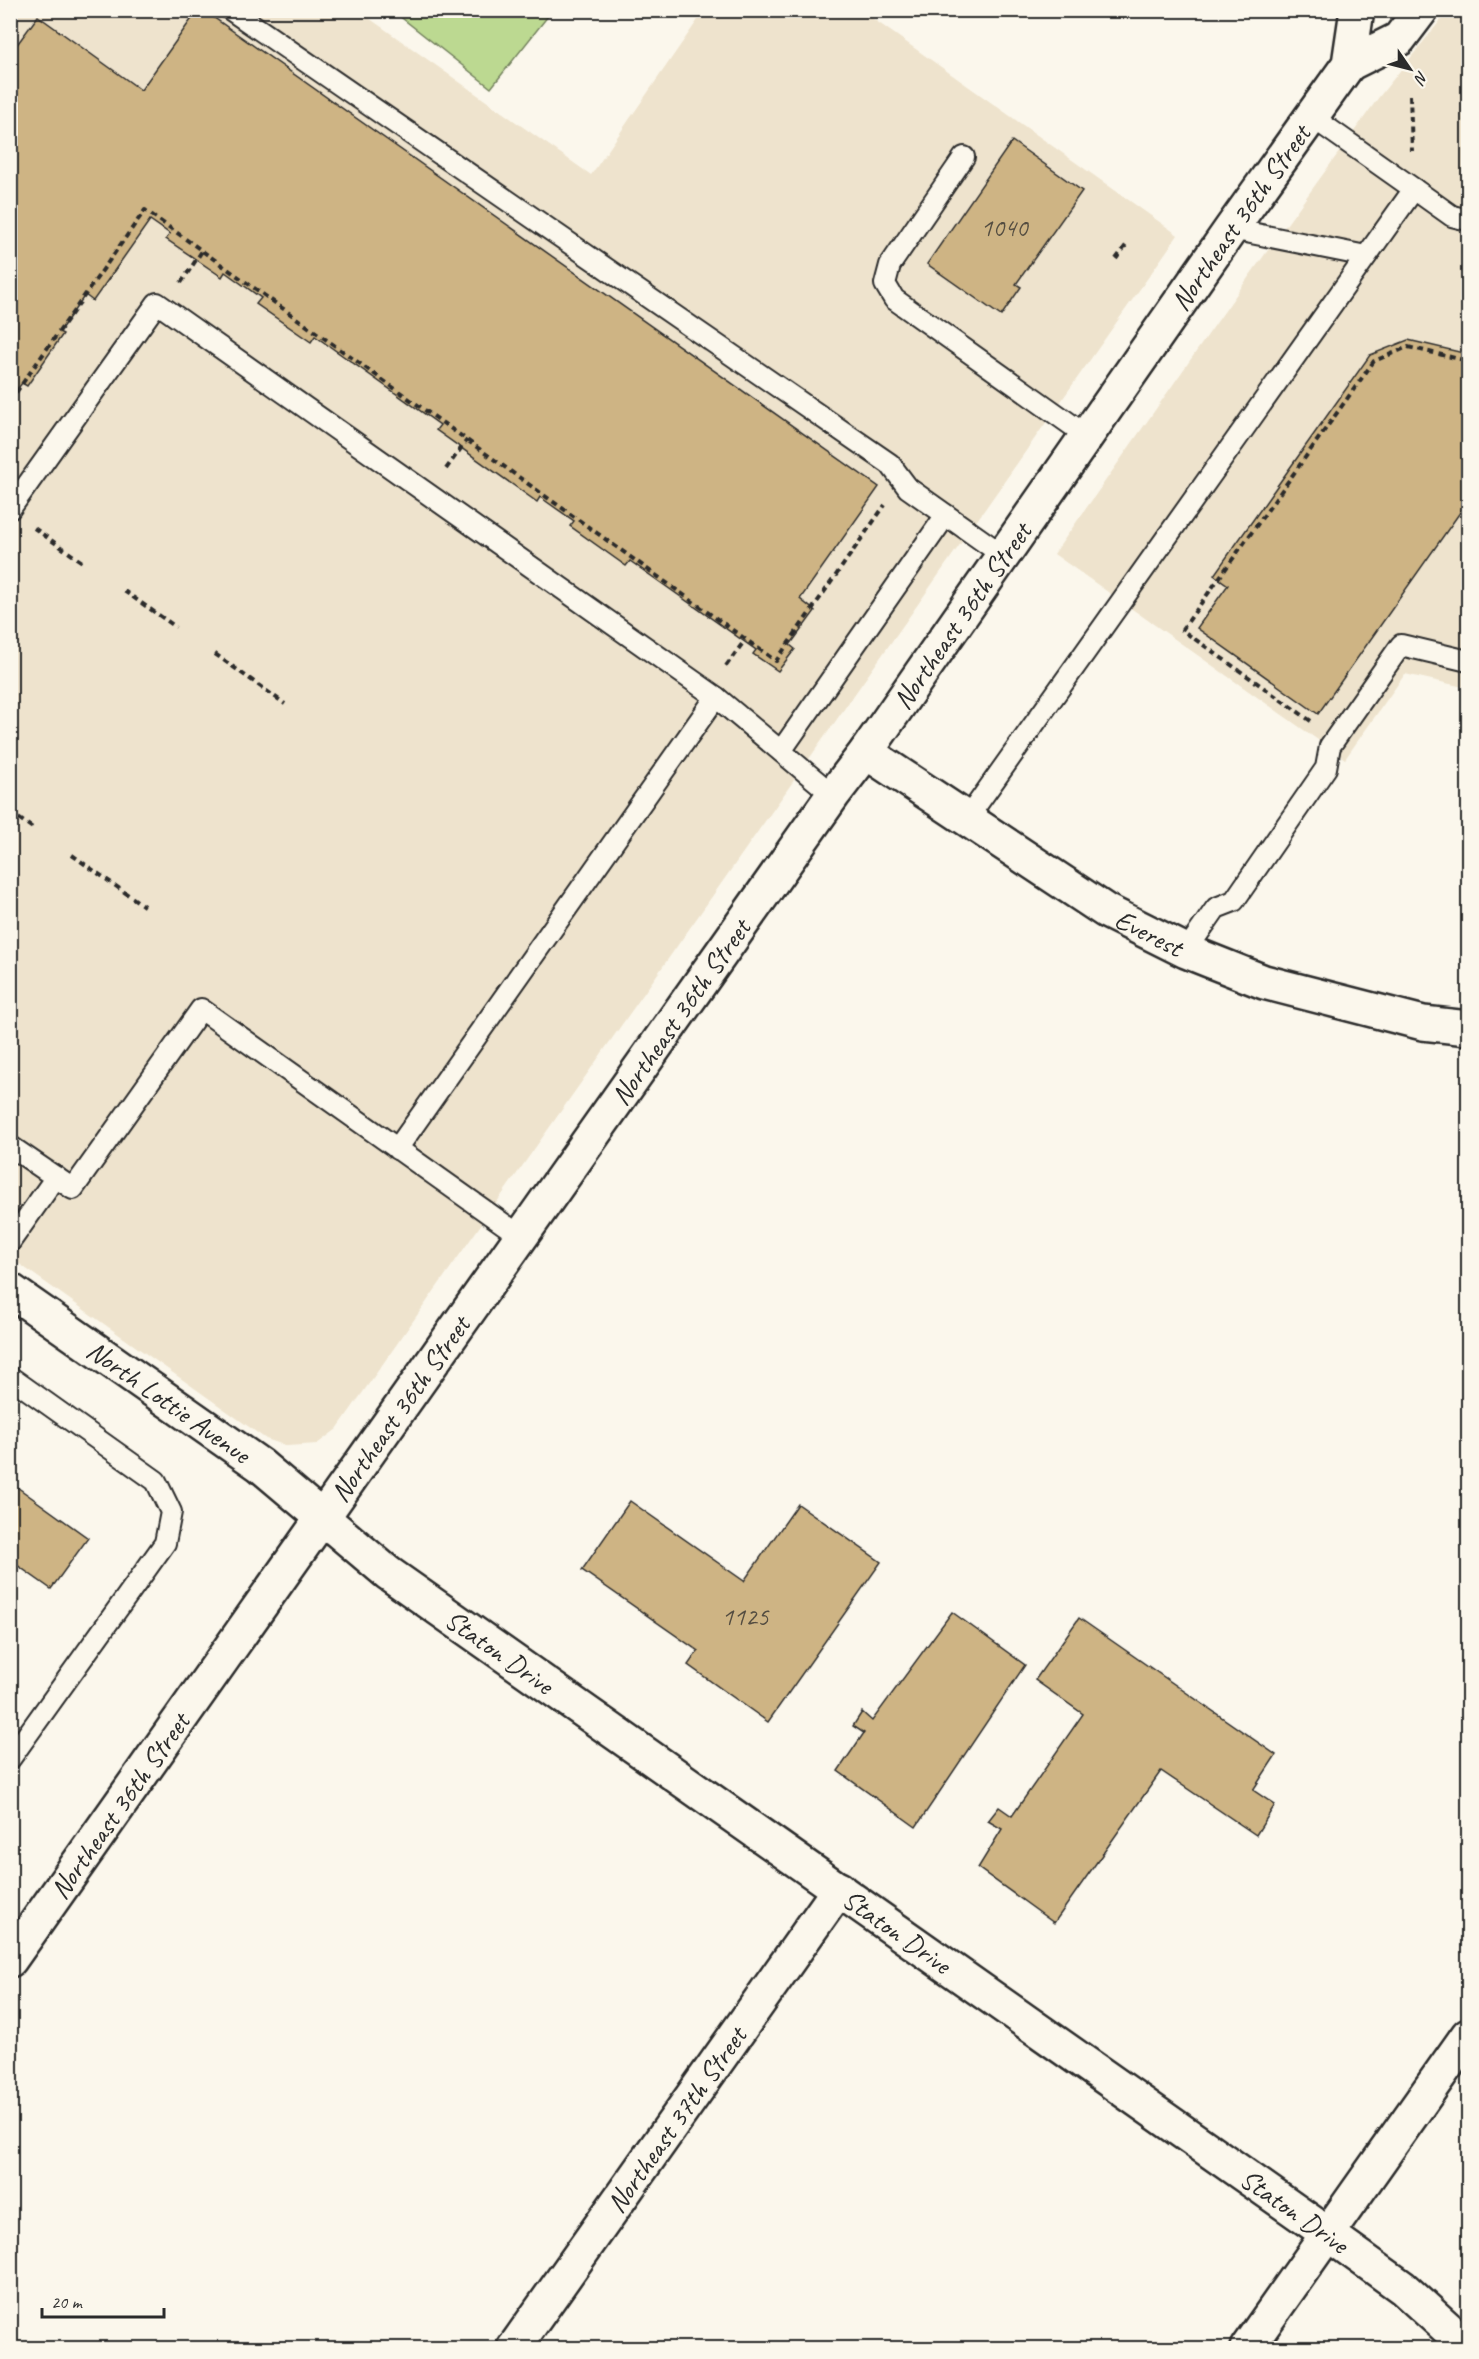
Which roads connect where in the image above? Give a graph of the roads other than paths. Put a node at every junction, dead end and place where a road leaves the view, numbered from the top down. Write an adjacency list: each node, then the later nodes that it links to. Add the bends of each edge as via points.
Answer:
1 (231, 10): 13 (lane, via 890,464 908,488)
2 (1357, 10): 4 (street, Northeast 36th Street)
3 (1421, 10): 4 (street, Northeast 36th Street, via 1399,39)
4 (1349, 64): 5 (street, Northeast 36th Street)
5 (1312, 117): 7 (lane); 9 (street, Northeast 36th Street)
6 (964, 157): 11 (lane, via 890,265 885,284 894,299)
7 (1414, 189): 8 (lane, via 1452,216); 10 (lane)
8 (1468, 220)
9 (1231, 229): 10 (lane); 11 (street, Northeast 36th Street)
10 (1366, 256): 20 (lane)
11 (1087, 436): 14 (street, Northeast 36th Street)
12 (10, 509): 16 (lane, via 157,303)
13 (946, 515): 14 (lane); 17 (lane)
14 (1004, 556): 18 (street, Northeast 36th Street)
15 (1468, 661): 21 (lane, via 1401,645 1335,738 1326,768 1234,901 1216,908)
16 (716, 697): 17 (lane); 24 (lane)
17 (781, 751): 19 (lane)
18 (866, 752): 19 (street, Northeast 36th Street); 20 (street, Everest)
19 (833, 795): 26 (street, Northeast 36th Street)
20 (966, 820): 21 (street, Everest, via 1106,911)
21 (1186, 951): 22 (street, Everest, via 1264,982 1423,1023)
22 (1468, 1028)
23 (10, 1146): 25 (lane)
24 (397, 1149): 25 (lane, via 201,1009 73,1189); 26 (lane)
25 (56, 1177): 27 (lane)
26 (522, 1237): 30 (street, Northeast 36th Street)
27 (10, 1242)
28 (10, 1290): 30 (street, North Lottie Avenue, via 261,1465)
29 (10, 1377): 31 (lane, via 156,1481 171,1512 165,1543)
30 (323, 1518): 32 (street, Staton Drive, via 388,1574); 33 (street, Northeast 36th Street)
31 (10, 1759)
32 (838, 1889): 35 (street, Staton Drive); 37 (street, Northeast 37th Street)
33 (10, 1960)
34 (1468, 2035): 35 (street)
35 (1328, 2234): 36 (street, Staton Drive, via 1403,2288); 38 (street)
36 (1468, 2347)
37 (514, 2349)
38 (1247, 2349)

